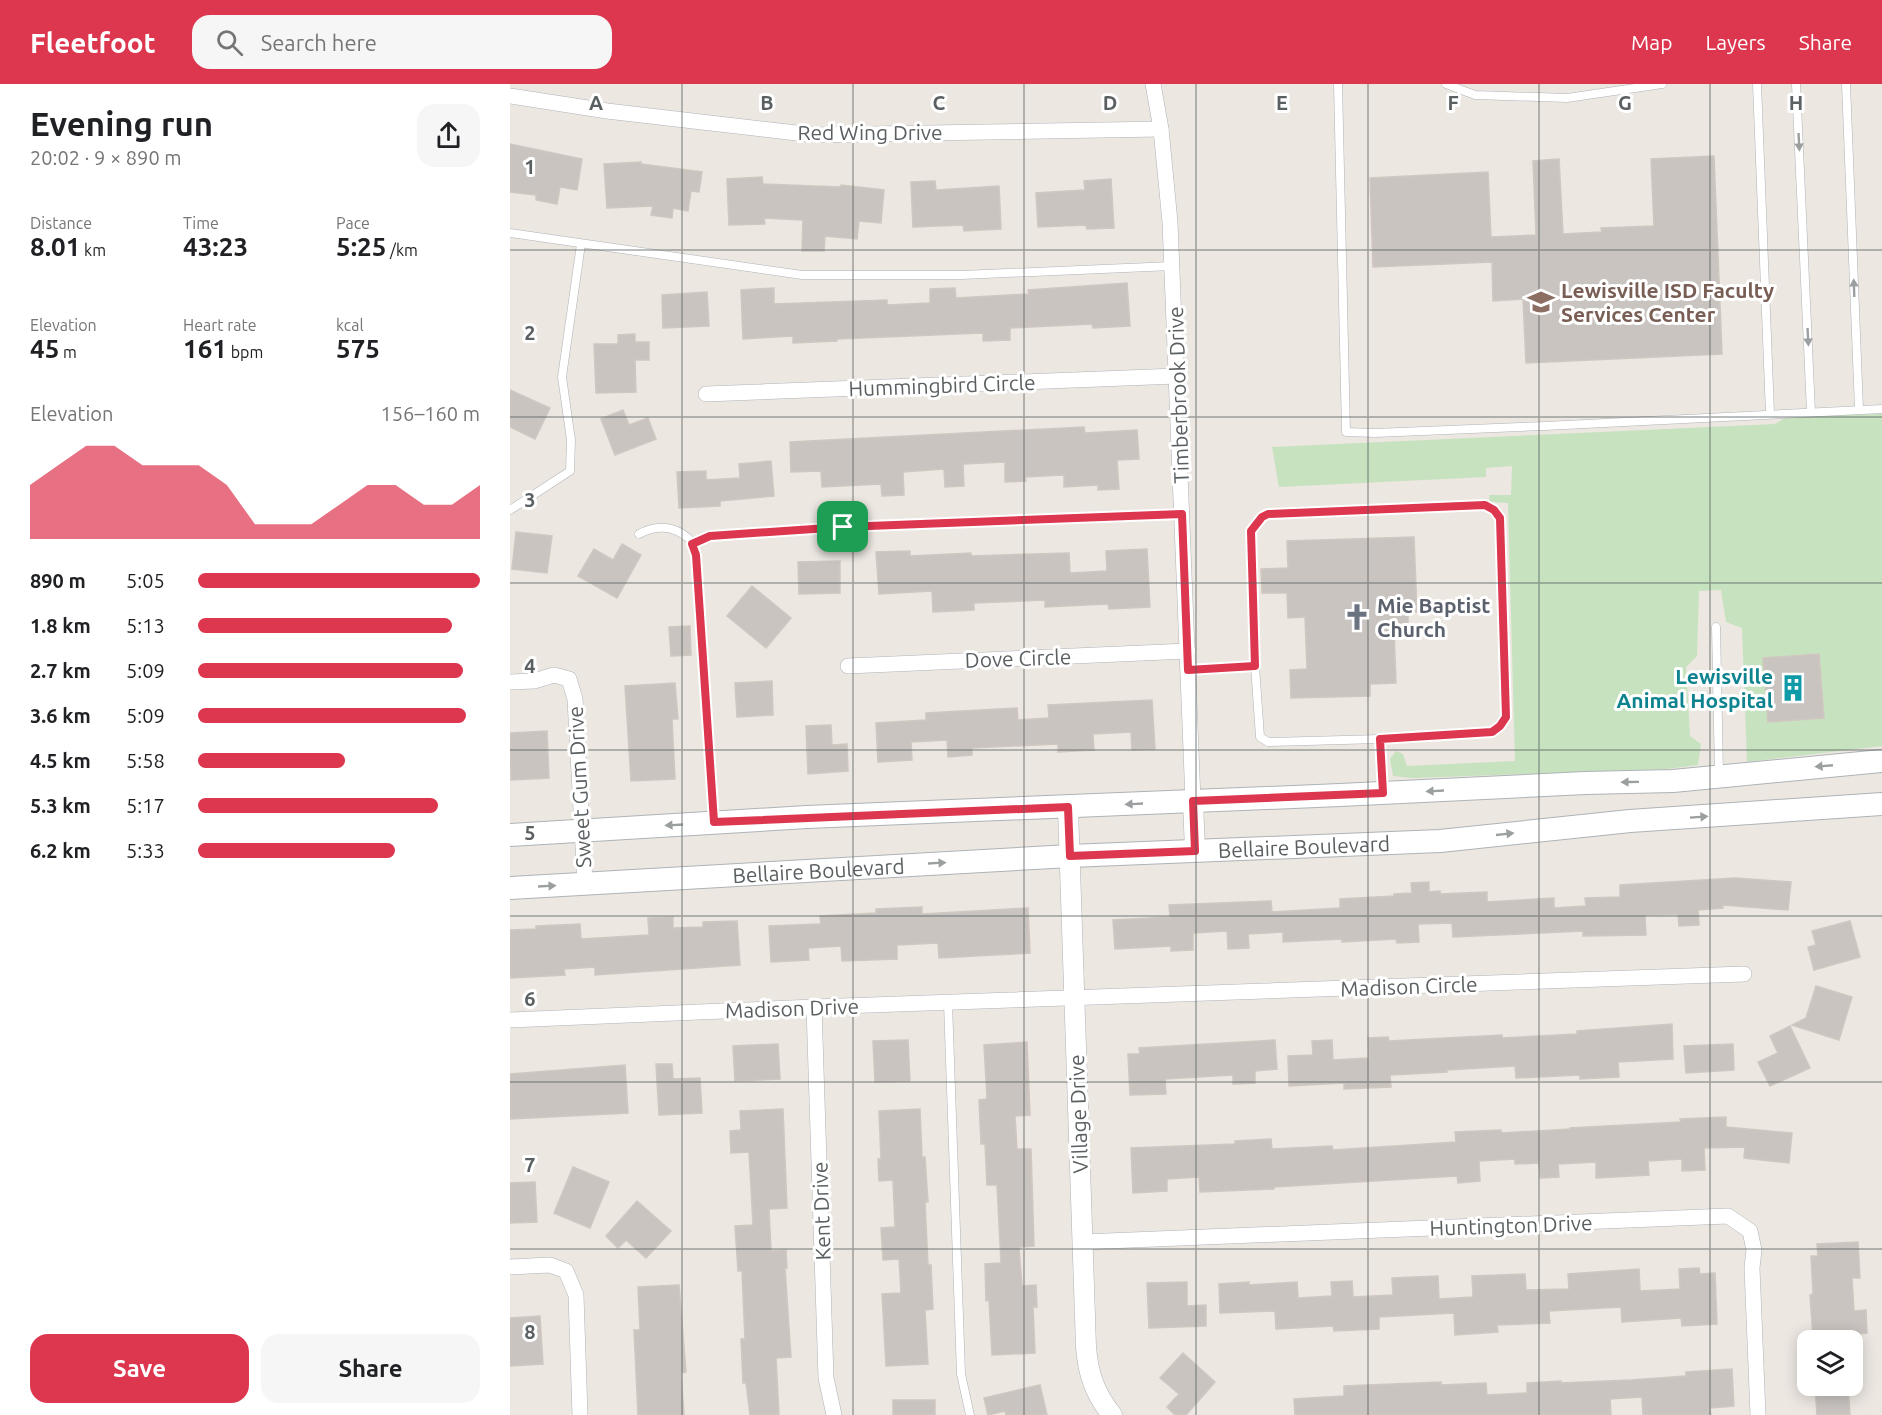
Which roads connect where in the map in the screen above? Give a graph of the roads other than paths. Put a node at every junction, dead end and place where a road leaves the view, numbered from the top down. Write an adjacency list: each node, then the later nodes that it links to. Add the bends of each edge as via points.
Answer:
1 (1154, 84): 9 (street, Timberbrook Drive)
2 (1338, 84): 18 (lane, via 1346,432)
3 (1446, 84): 4 (lane, via 1475,95 1567,98)
4 (1662, 84)
5 (1757, 84): 18 (lane)
6 (1796, 84): 17 (lane, one-way to 17)
7 (1846, 84): 15 (lane, one-way to 7)
8 (510, 96): 9 (street, Red Wing Drive, via 814,135)
9 (1161, 129): 12 (street, Timberbrook Drive)
10 (510, 233): 11 (lane)
11 (580, 244): 12 (lane, via 802,275 962,275); 19 (lane, via 562,377 571,440 570,471)
12 (1172, 266): 13 (street, Timberbrook Drive)
13 (1177, 376): 14 (street, Hummingbird Circle); 20 (street, Timberbrook Drive)
14 (706, 394)
15 (1859, 409): 16 (lane); 17 (lane)
16 (1882, 409)
17 (1812, 412): 18 (lane)
18 (1770, 414)
19 (510, 510)
20 (1182, 514): 22 (lane, via 843,527 710,536); 24 (street, Timberbrook Drive)
21 (639, 534): 22 (lane, via 650,528 671,528)
22 (692, 544): 36 (lane, via 696,555)
23 (1716, 627): 31 (lane)
24 (1188, 651): 25 (street, Dove Circle); 27 (street, Timberbrook Drive)
25 (848, 666)
26 (1255, 666): 27 (lane); 29 (lane, via 1260,737 1268,741); 29 (lane, via 1251,531 1262,517 1476,505 1494,510 1500,518 1506,717 1492,732)
27 (1188, 670): 33 (street, Timberbrook Drive)
28 (510, 682): 37 (street, Sweet Gum Drive, via 554,675 569,679 575,699)
29 (1380, 739): 32 (lane)
30 (1882, 761): 31 (main road, one-way to 31)
31 (1719, 776): 32 (main road, one-way to 32)
32 (1383, 793): 33 (main road)
33 (1193, 801): 35 (main road, one-way to 35); 39 (street, Timberbrook Drive)
34 (1882, 804): 39 (main road, Bellaire Boulevard, one-way to 34, via 1440,841 1630,821)
35 (1068, 807): 36 (main road); 40 (street, Village Drive)
36 (714, 822): 37 (main road, one-way to 37)
37 (581, 830): 38 (main road); 41 (street, Sweet Gum Drive)
38 (510, 835)
39 (1195, 851): 40 (main road, Bellaire Boulevard)
40 (1070, 856): 41 (main road, Bellaire Boulevard, one-way to 40); 44 (street, Village Drive)
41 (585, 883): 42 (main road, Bellaire Boulevard, one-way to 41)
42 (510, 888)
43 (1744, 974): 44 (street, Madison Circle)
44 (1074, 999): 45 (street, Madison Drive); 48 (street, Village Drive)
45 (948, 1003): 46 (street, Madison Drive); 52 (lane, via 961,1363)
46 (814, 1007): 47 (street, Madison Drive); 51 (street, Kent Drive, via 826,1377)
47 (510, 1020)
48 (1082, 1242): 53 (street, Village Drive, via 1087,1364 1096,1392); 54 (street, Huntington Drive, via 1728,1216 1750,1231 1754,1250)
49 (510, 1267): 50 (street, via 550,1265 566,1271 576,1295)
50 (580, 1415)
51 (834, 1415)
52 (970, 1415)
53 (1112, 1415)
54 (1758, 1415)

